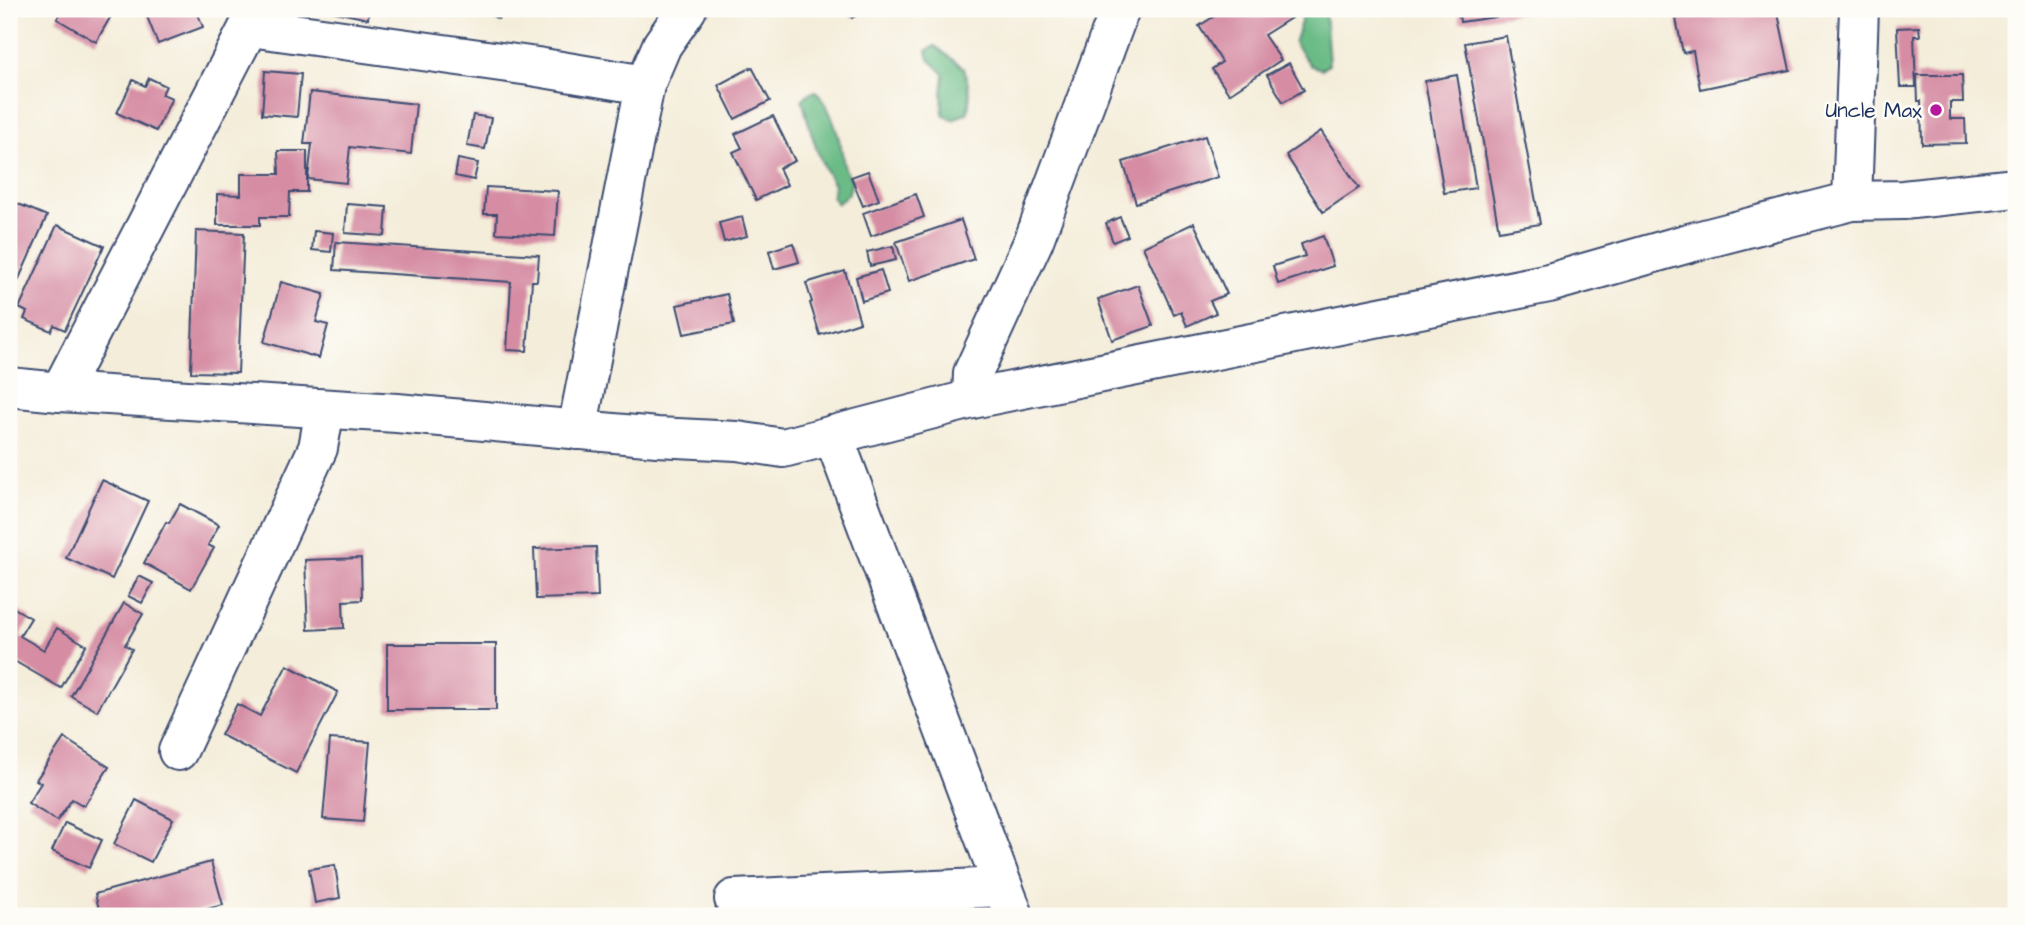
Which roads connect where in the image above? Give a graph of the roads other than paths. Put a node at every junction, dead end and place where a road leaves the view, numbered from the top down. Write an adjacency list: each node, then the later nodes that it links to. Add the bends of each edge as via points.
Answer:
1 (687, 9): 5 (street, via 662,45)
2 (1119, 9): 10 (street, via 1034,240 973,373)
3 (1859, 9): 7 (street)
4 (254, 18): 5 (street); 9 (street)
5 (645, 85): 12 (street)
6 (2016, 188): 7 (street)
7 (1852, 201): 10 (street, via 1549,283)
8 (9, 387): 9 (street)
9 (60, 392): 11 (street)
10 (972, 399): 13 (street)
11 (325, 409): 12 (street); 14 (street, via 318,448)
12 (577, 430): 13 (street, via 783,447)
13 (833, 435): 16 (street)
14 (178, 751)
15 (734, 899): 16 (street)
16 (1008, 901)

